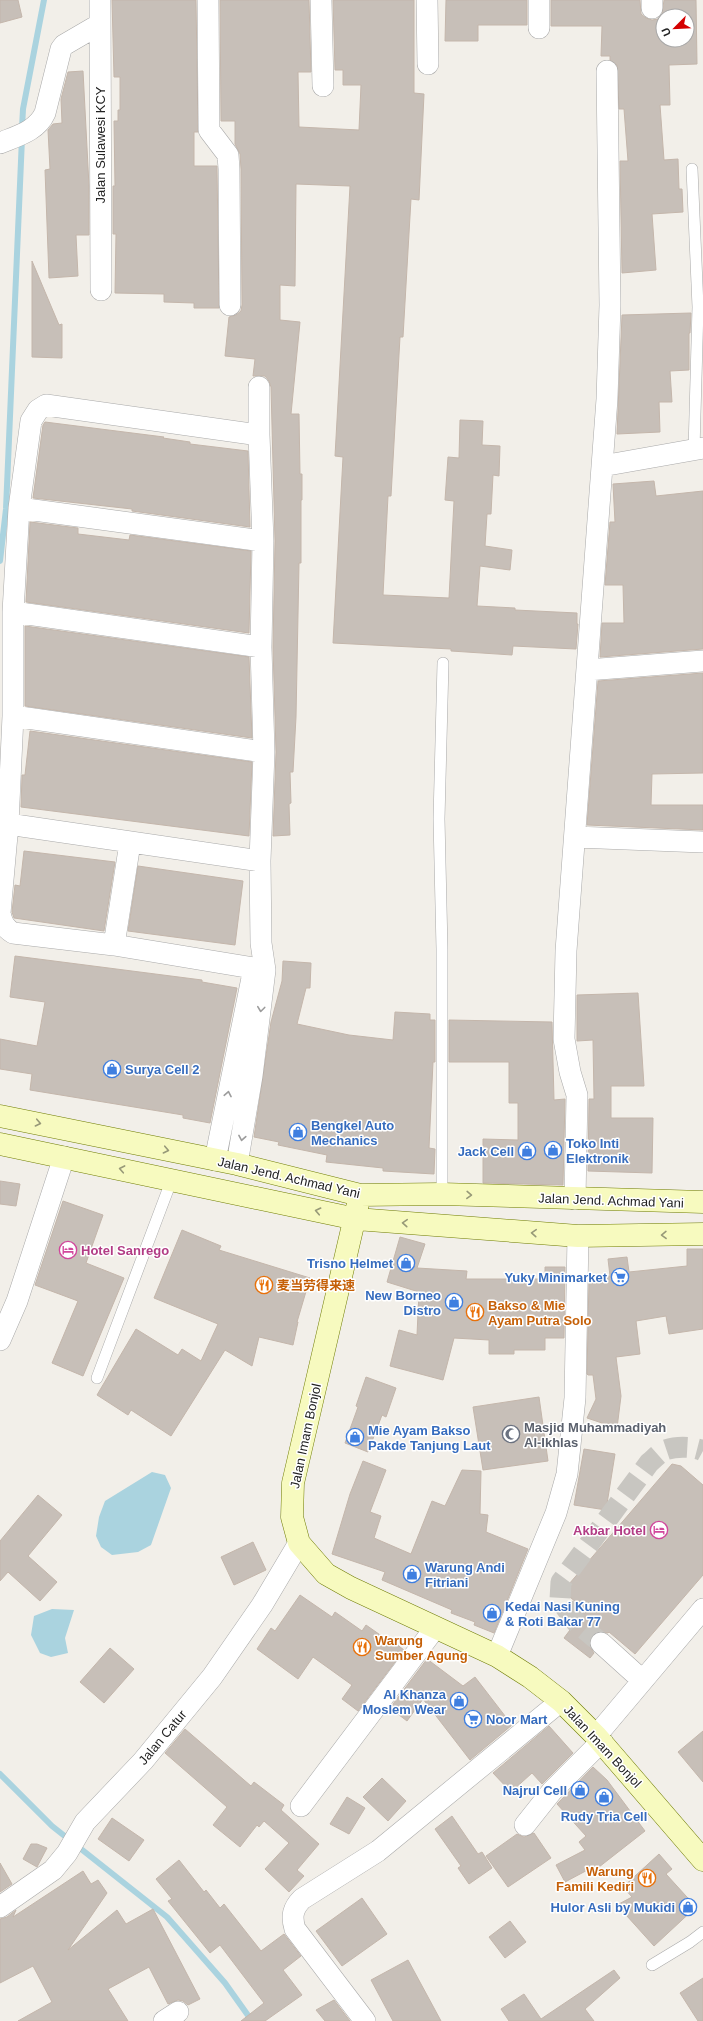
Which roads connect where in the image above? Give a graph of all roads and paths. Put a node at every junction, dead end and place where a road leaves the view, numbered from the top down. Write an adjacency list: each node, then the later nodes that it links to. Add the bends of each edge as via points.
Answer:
1 (100, 0): 6 (street, Jalan Sulawesi KCY)
2 (208, 0): 14 (street, via 209,130 228,155)
3 (321, 0): 10 (street)
4 (427, 0): 8 (street)
5 (539, 0): 7 (street)
6 (100, 24): 11 (street, via 64,44 41,122 35,128); 13 (street, Jalan Sulawesi KCY)
7 (539, 28)
8 (428, 64)
9 (607, 71): 18 (street, via 610,305)
10 (323, 86)
11 (8, 140)
12 (692, 169): 17 (lane, via 698,307)
13 (101, 290)
14 (230, 305)
15 (259, 387): 16 (street)
16 (259, 436): 19 (street, via 46,405 38,410 31,421); 20 (street)
17 (699, 449): 18 (street)
18 (602, 466): 25 (street)
19 (19, 508): 20 (street); 21 (street)
20 (263, 541): 22 (street)
21 (13, 612): 22 (street); 26 (street)
22 (261, 646): 27 (street)
23 (703, 661): 25 (street)
24 (442, 663): 41 (lane, via 439,819)
25 (587, 670): 29 (street)
26 (13, 716): 27 (street); 28 (street)
27 (264, 752): 32 (street)
28 (8, 824): 31 (street); 33 (street, via 0,913 7,929 13,933)
29 (575, 837): 30 (street); 43 (street, via 566,951 564,1039 577,1095)
30 (703, 842)
31 (130, 843): 32 (street); 33 (street)
32 (260, 861): 34 (street)
33 (114, 945): 34 (street)
34 (260, 969): 38 (street, one-way to 34); 39 (street, one-way to 39, via 252,1076)
35 (0, 1116): 38 (street, Jalan Jend. Achmad Yani, one-way to 38)
36 (0, 1144): 37 (street, Jalan Jend. Achmad Yani)
37 (64, 1157): 40 (street, Jalan Jend. Achmad Yani, one-way to 37); 48 (street, via 18,1300)
38 (215, 1160): 39 (street, Jalan Jend. Achmad Yani)
39 (237, 1164): 42 (street, Jalan Jend. Achmad Yani)
40 (172, 1179): 45 (street, Jalan Jend. Achmad Yani, one-way to 40); 49 (lane)
41 (442, 1194): 42 (street, Jalan Jend. Achmad Yani); 43 (street, Jalan Jend. Achmad Yani, one-way to 43)
42 (367, 1195): 45 (street)
43 (575, 1199): 44 (street, Jalan Jend. Achmad Yani)
44 (703, 1202)
45 (362, 1220): 47 (street, Jalan Jend. Achmad Yani, one-way to 45); 50 (street, Jalan Imam Bonjol, via 360,1261 304,1494 292,1517)
46 (703, 1234): 47 (street, Jalan Jend. Achmad Yani, one-way to 47)
47 (578, 1236): 54 (street, via 575,1398 567,1474 556,1513)
48 (0, 1340)
49 (97, 1378)
50 (299, 1543): 52 (street, Jalan Imam Bonjol, via 326,1574); 61 (street, Jalan Catur, via 262,1605 212,1677 143,1761 85,1822 67,1853 53,1870)
51 (703, 1609): 55 (street)
52 (435, 1628): 54 (street, Jalan Imam Bonjol); 58 (street)
53 (601, 1643): 55 (street)
54 (497, 1656): 56 (street, Jalan Imam Bonjol)
55 (642, 1680): 57 (street)
56 (561, 1701): 57 (street, Jalan Imam Bonjol); 64 (street, via 378,1851 296,1905 292,1919 295,1929)
57 (599, 1739): 59 (street); 60 (street, Jalan Imam Bonjol)
58 (301, 1806)
59 (525, 1825)
60 (703, 1860)
61 (0, 1908)
62 (703, 1932): 63 (lane)
63 (652, 1964)
64 (365, 2021)

